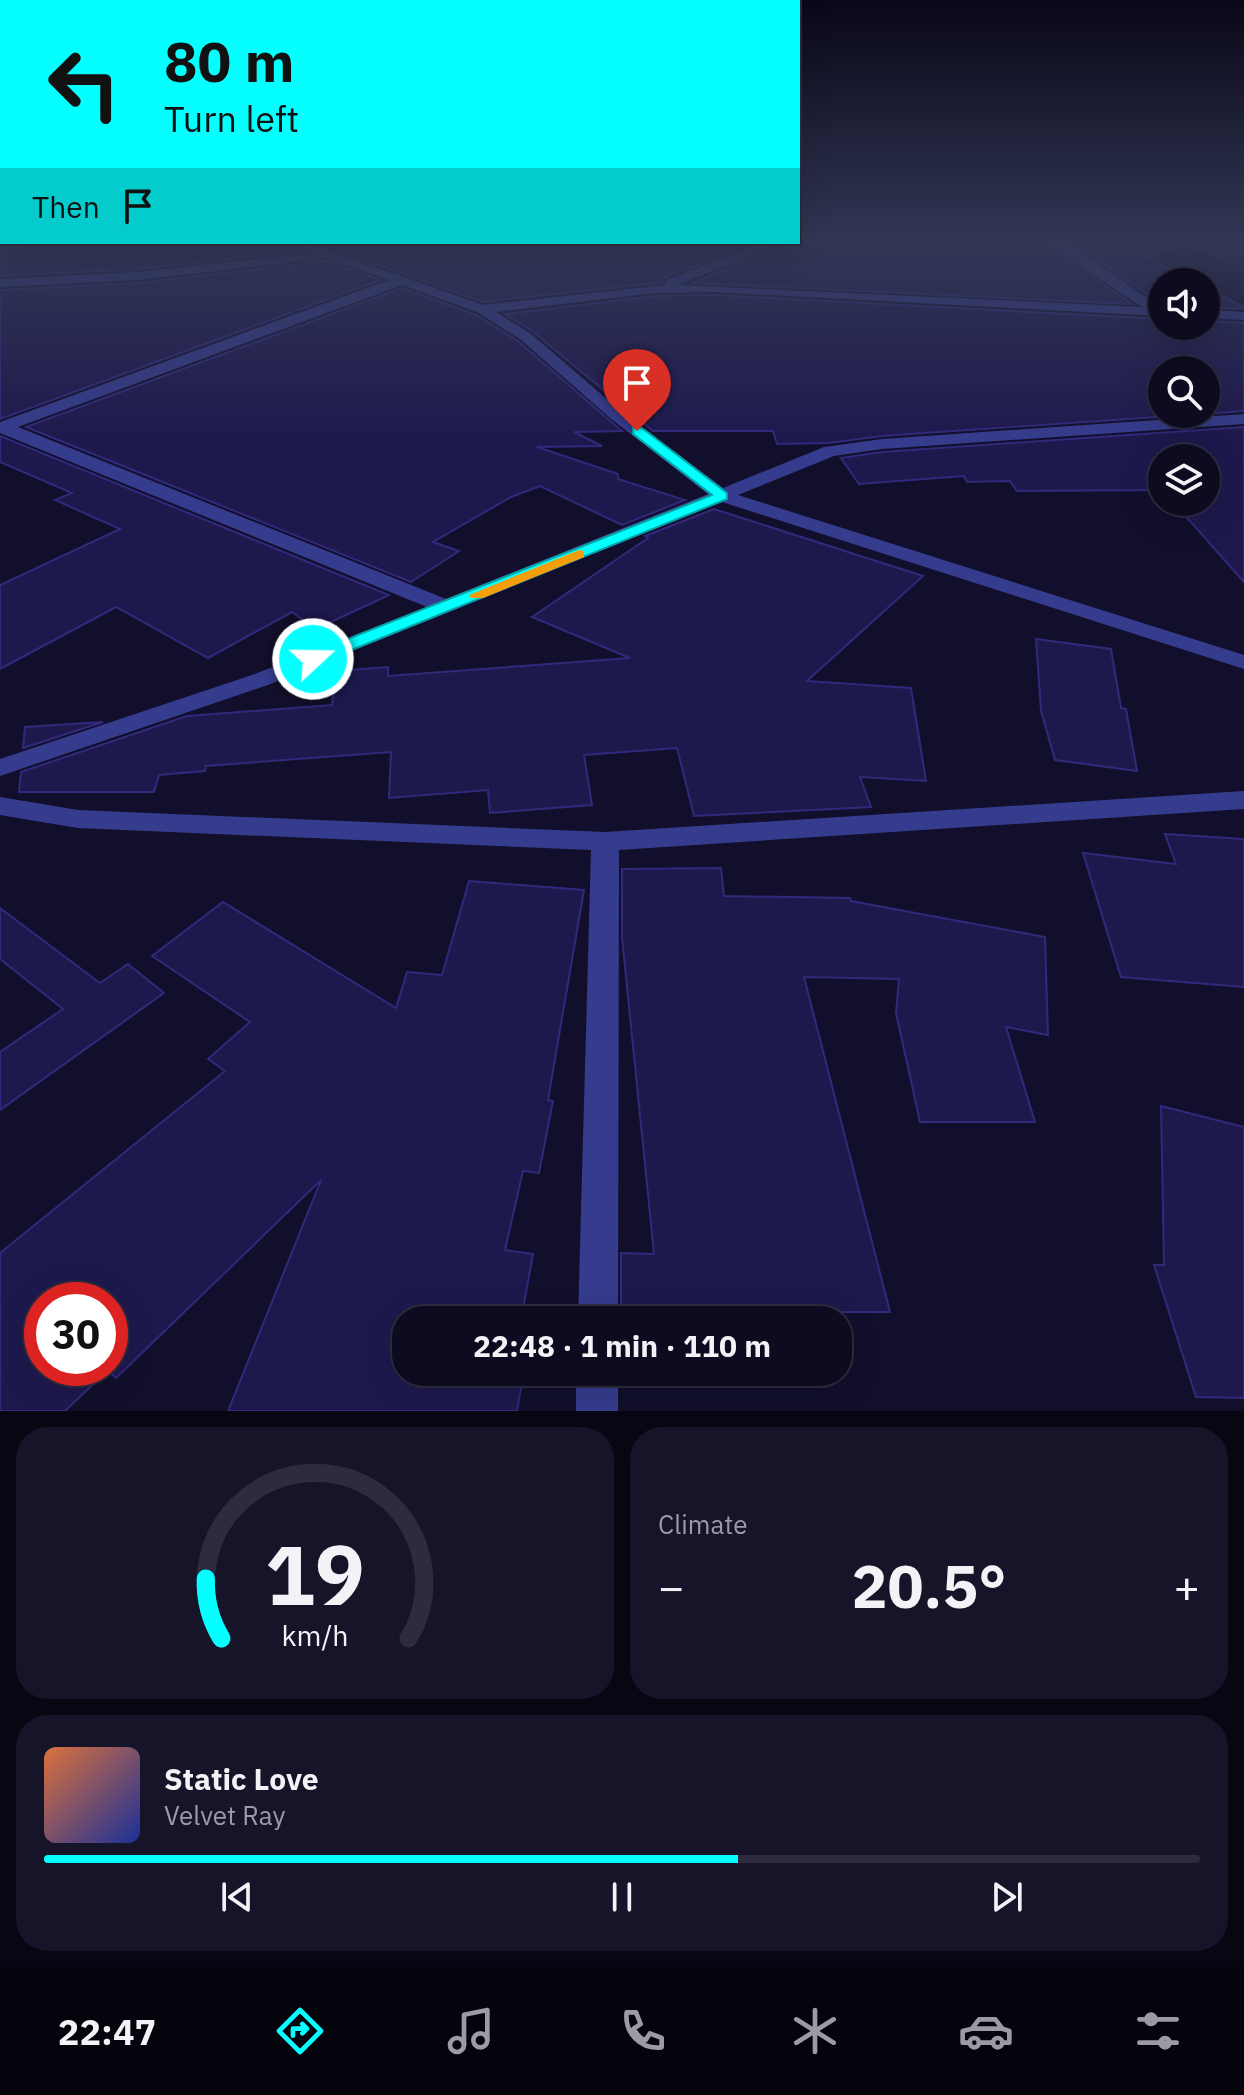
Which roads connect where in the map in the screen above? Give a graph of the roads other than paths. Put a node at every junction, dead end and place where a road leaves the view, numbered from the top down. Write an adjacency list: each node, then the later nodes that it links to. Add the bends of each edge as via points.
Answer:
1 (330, 307): 10 (street)
2 (476, 307): 5 (street)
3 (501, 307): 5 (street)
4 (1064, 307): 6 (street)
5 (482, 309): 11 (street, via 525,336)
6 (1148, 311)
7 (1220, 315): 8 (street)
8 (1244, 316)
9 (1244, 419): 11 (street, via 869,445 830,451)
10 (2, 428): 12 (street)
11 (722, 496): 12 (street); 13 (street)
12 (446, 607): 14 (street, via 260,680)
13 (1244, 662)
14 (0, 768)
15 (1244, 800): 17 (street)
16 (0, 806): 17 (street, via 78,819)
17 (605, 841): 18 (street)
18 (598, 1306)
19 (597, 1386): 20 (street)
20 (597, 1411)

